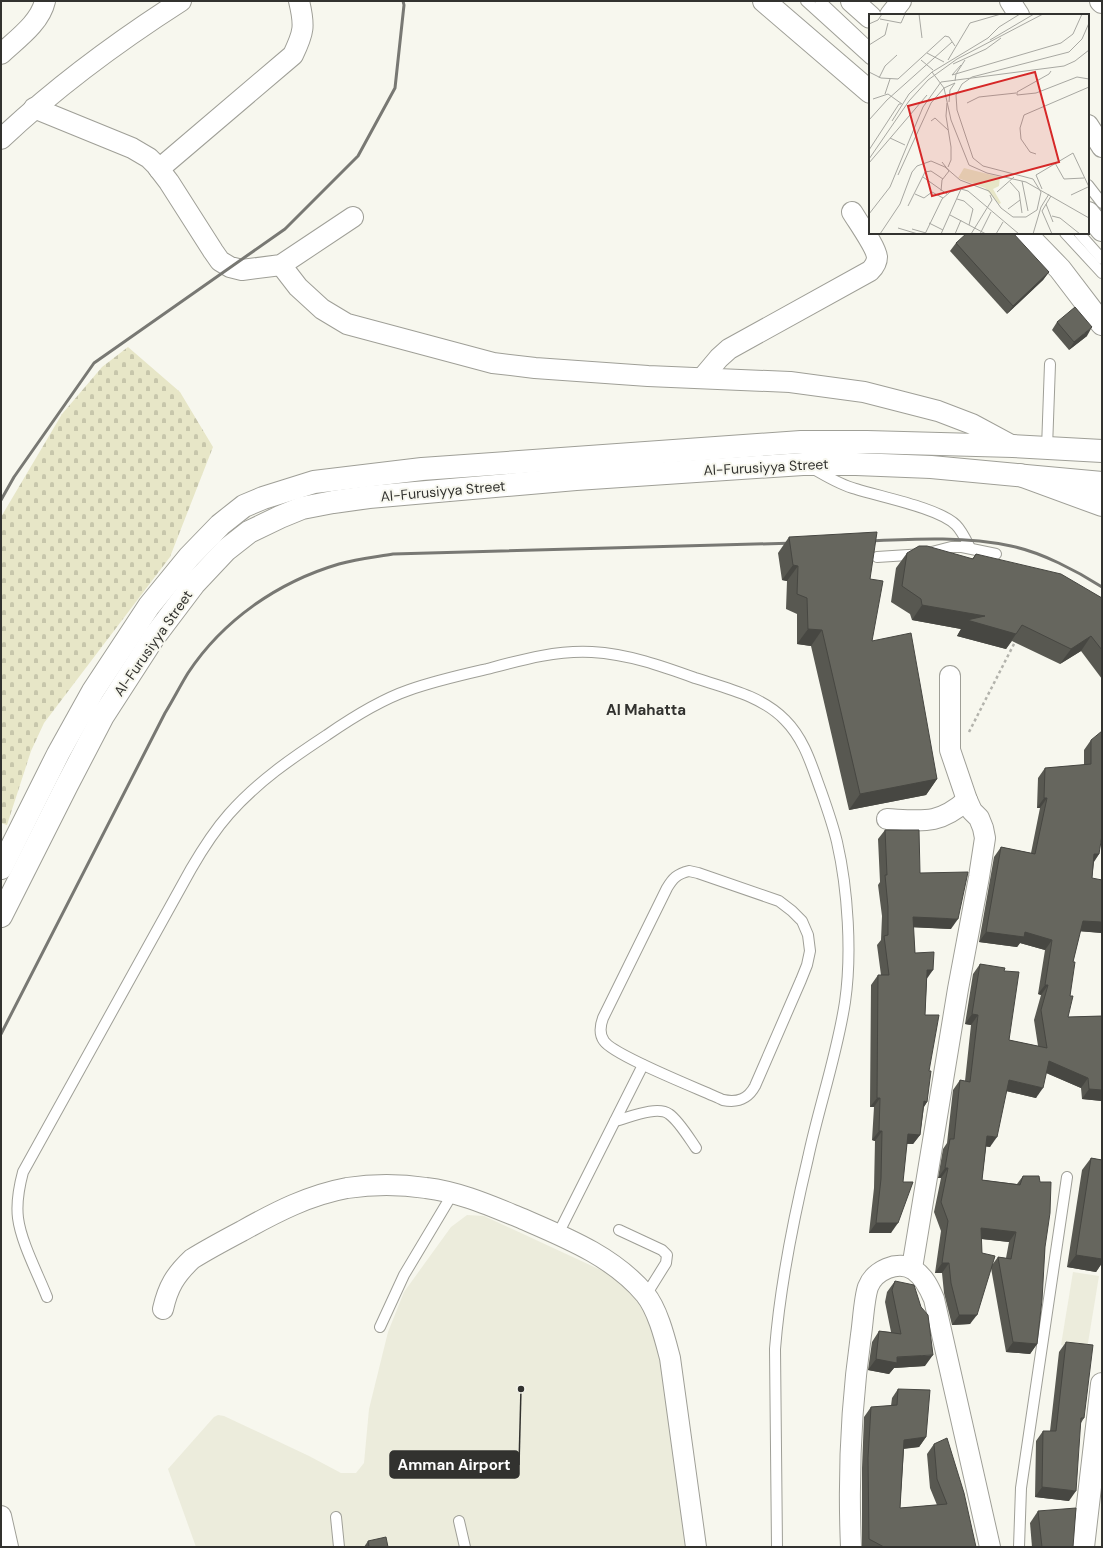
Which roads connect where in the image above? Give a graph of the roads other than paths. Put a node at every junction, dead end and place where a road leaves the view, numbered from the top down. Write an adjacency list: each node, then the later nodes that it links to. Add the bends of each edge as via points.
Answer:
1 (45, 1): 14 (street, via 34,22)
2 (181, 1): 17 (street, via 134,31)
3 (299, 1): 21 (street, via 303,17 302,37 293,55)
4 (764, 1): 16 (main road)
5 (806, 1): 15 (lane)
6 (820, 1): 13 (lane)
7 (852, 1): 12 (main road)
8 (901, 1): 10 (street)
9 (1010, 1): 11 (street)
10 (891, 14)
11 (1018, 14)
12 (869, 16)
13 (869, 47)
14 (1, 54)
15 (869, 58)
16 (869, 91)
17 (34, 108): 19 (street); 21 (street, via 132,148 148,158)
18 (1089, 127): 20 (street)
19 (1, 139)
20 (1102, 147)
21 (159, 170): 32 (street, via 220,261 242,270)
22 (1089, 186): 23 (lane)
23 (1102, 203)
24 (852, 212): 36 (street, via 875,250 874,267 729,349)
25 (1089, 213): 27 (main road)
26 (353, 217): 32 (street)
27 (1102, 230)
28 (1026, 234): 34 (main road, via 1060,269)
29 (1066, 234): 33 (lane)
30 (1080, 234): 31 (lane)
31 (1102, 259)
32 (281, 266): 36 (street, via 298,287 322,309 357,328 511,366)
33 (1102, 273)
34 (1102, 324)
35 (1050, 364): 39 (lane)
36 (703, 378): 38 (street, via 790,382 864,392 938,411 972,424)
37 (1102, 438): 39 (main road, via 1089,443)
38 (1013, 446): 39 (main road, Al-Furusiyya Street); 51 (main road, Al-Furusiyya Street, via 801,442 354,476 314,482 263,498 244,506 220,525 189,557 149,606 93,691 58,754)
39 (1047, 448): 40 (main road, Al-Furusiyya Street)
40 (1102, 451)
41 (803, 464): 42 (main road, Al-Furusiyya Street, via 931,467); 45 (lane, via 854,489 945,517 956,524); 52 (main road, Al-Furusiyya Street, via 576,479 355,499 302,508 249,532 226,550 194,584 150,644 103,716)
42 (1020, 475): 43 (main road, Al-Furusiyya Street); 44 (main road)
43 (1102, 483)
44 (1102, 505)
45 (970, 548): 46 (lane); 47 (lane, via 951,547 924,554)
46 (996, 554)
47 (877, 557)
48 (950, 676): 49 (street, via 950,750)
49 (967, 800): 50 (street, via 955,811 931,820); 60 (street, via 983,828 985,838)
50 (887, 819)
51 (1, 868)
52 (1, 916)
53 (644, 1065): 53 (lane, via 723,1100 738,1101 751,1093 807,965 810,951 808,935 802,921 779,901 698,873 680,873 672,879 600,1025 600,1033 608,1046); 54 (lane)
54 (615, 1121): 55 (lane, via 653,1111 664,1112 673,1118); 59 (lane)
55 (696, 1148)
56 (1067, 1177): 76 (lane, via 1021,1488)
57 (453, 1193): 59 (street); 63 (street, via 400,1185 373,1185 335,1191 298,1202 192,1260 172,1281); 64 (lane, via 404,1275)
58 (619, 1230): 61 (lane, via 662,1250 667,1255 666,1263)
59 (558, 1234): 61 (street, via 606,1260)
60 (912, 1268): 74 (street, via 886,1268 875,1276 868,1287 856,1368 849,1498); 75 (street, via 922,1277 934,1299)
61 (646, 1295): 72 (street, via 664,1336 670,1358)
62 (47, 1297): 73 (lane, via 24,1241 18,1218 18,1195 23,1172 191,869 230,813 286,763 347,721 408,690 528,658 560,653 592,652 624,656 655,664 764,703 785,720 802,742 836,838 842,866 846,896 848,975 842,1020 807,1159 777,1318)
63 (163, 1310)
64 (380, 1327)
65 (1102, 1384): 77 (main road)
66 (1, 1516): 69 (street)
67 (336, 1517): 70 (lane)
68 (459, 1521): 71 (lane)
69 (8, 1547)
70 (338, 1547)
71 (464, 1547)
72 (696, 1547)
73 (777, 1547)
74 (851, 1547)
75 (990, 1547)
76 (1019, 1547)
77 (1083, 1547)

